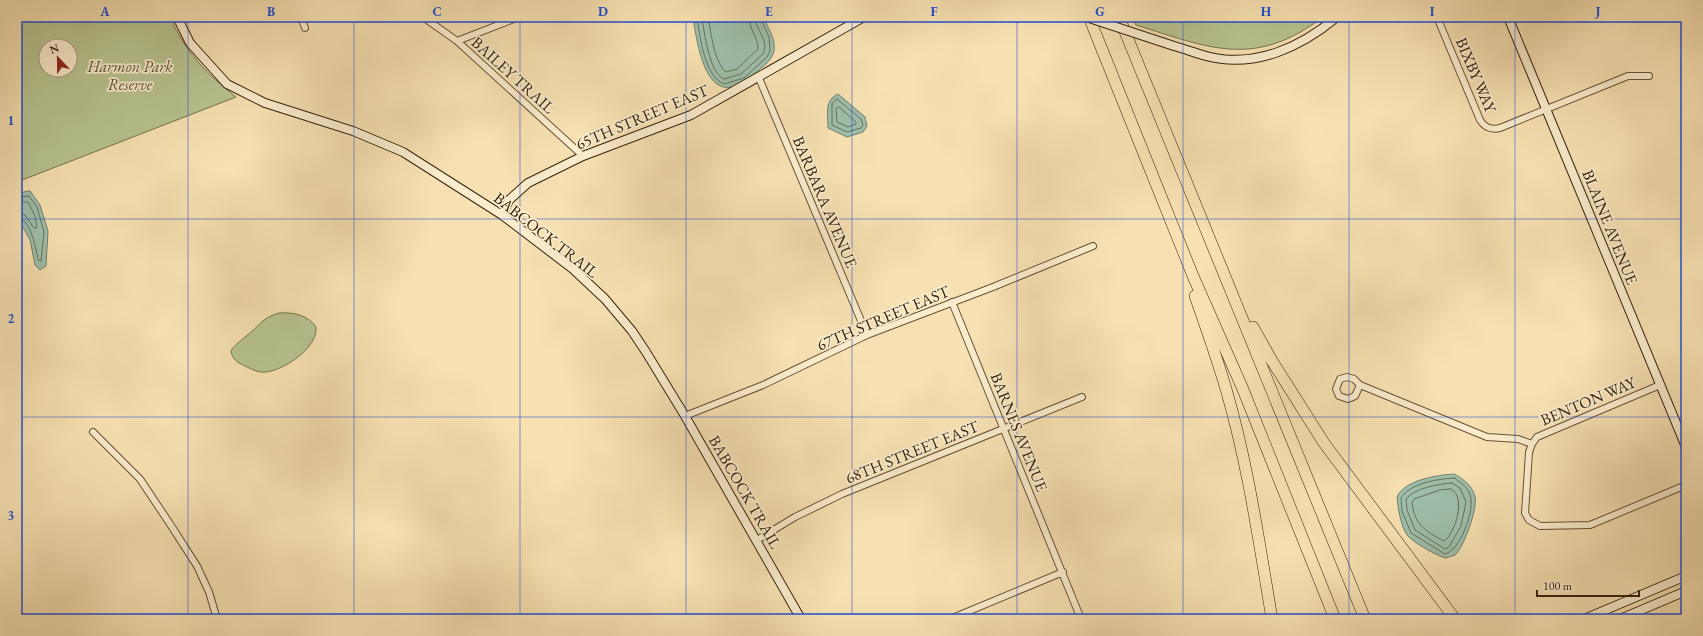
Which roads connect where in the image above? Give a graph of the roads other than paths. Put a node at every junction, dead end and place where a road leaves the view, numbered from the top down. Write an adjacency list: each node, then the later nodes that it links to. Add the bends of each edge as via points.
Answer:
1 (177, 17): 17 (street, BABCOCK TRAIL, via 190,43 227,84 265,103 353,131 403,152)
2 (301, 17): 11 (street)
3 (423, 17): 12 (street, BAILEY TRAIL)
4 (518, 17): 12 (street)
5 (864, 17): 14 (street, 65TH STREET EAST)
6 (1087, 17): 8 (street, bridge, via 1207,56 1228,59 1254,58 1292,47); 19 (highway)
7 (1119, 17): 20 (highway)
8 (1337, 17)
9 (1438, 17): 15 (street, BIXBY WAY, via 1483,125 1494,130)
10 (1508, 17): 15 (street, BLAINE AVENUE)
11 (305, 28)
12 (457, 41): 16 (street, BAILEY TRAIL)
13 (1649, 76): 15 (street, BIXBY WAY, via 1628,76)
14 (759, 78): 16 (street, 65TH STREET EAST, via 691,115); 22 (street, BARBARA AVENUE)
15 (1546, 110): 24 (street, BLAINE AVENUE)
16 (583, 156): 17 (street, 65TH STREET EAST, via 528,183 509,200)
17 (502, 215): 26 (street, BABCOCK TRAIL, via 574,269 605,299 632,331)
18 (1092, 246): 21 (street, 67TH STREET EAST)
19 (1193, 276): 40 (highway, via 1194,292 1226,388 1235,424); 41 (highway, via 1242,387)
20 (1231, 289): 42 (highway); 43 (highway, via 1272,361 1324,443)
21 (952, 302): 22 (street, 67TH STREET EAST); 27 (street, BARNES AVENUE)
22 (867, 335): 26 (street, 67TH STREET EAST, via 763,385)
23 (1360, 385): 29 (street, via 1487,437 1518,439)
24 (1660, 385): 29 (street, BENTON WAY, via 1542,434); 30 (street, BLAINE AVENUE)
25 (1082, 396): 27 (street, 68TH STREET EAST)
26 (685, 416): 32 (street, BABCOCK TRAIL)
27 (1004, 429): 32 (street, 68TH STREET EAST, via 842,494 795,517); 33 (street, BARNES AVENUE)
28 (93, 432): 36 (street, via 140,479 170,524 197,566 209,592)
29 (1532, 444): 31 (street, BENTON WAY, via 1529,452 1525,510 1529,520 1540,526 1590,525)
30 (1686, 448)
31 (1686, 485)
32 (757, 540): 37 (street, BABCOCK TRAIL)
33 (1063, 572): 38 (street); 39 (street, BARNES AVENUE)
34 (1686, 576): 44 (street)
35 (1686, 592): 45 (street)
36 (217, 619)
37 (801, 619)
38 (950, 619)
39 (1081, 619)
40 (1272, 619)
41 (1335, 619)
42 (1365, 619)
43 (1455, 619)
44 (1584, 619)
45 (1620, 619)

